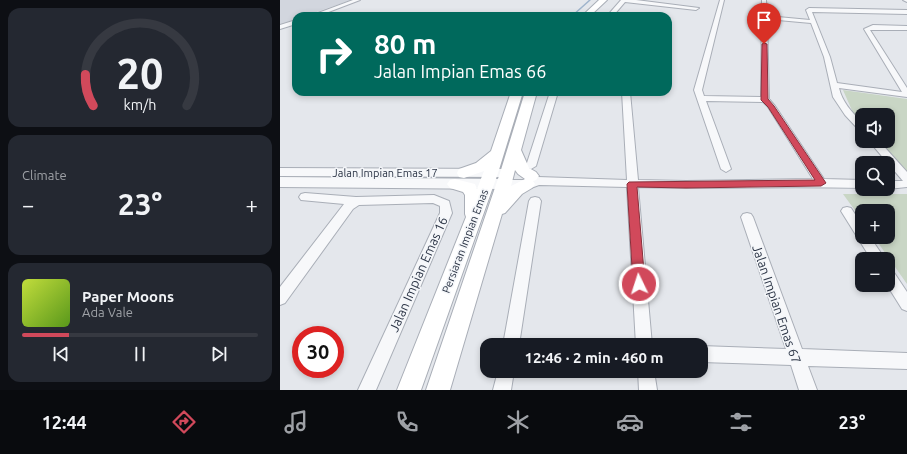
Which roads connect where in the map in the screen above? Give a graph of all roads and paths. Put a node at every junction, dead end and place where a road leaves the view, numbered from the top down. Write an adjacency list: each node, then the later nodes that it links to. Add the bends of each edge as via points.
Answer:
1 (358, 0): 10 (street)
2 (603, 0): 11 (main road)
3 (612, 0): 12 (main road)
4 (624, 0): 7 (street); 13 (street)
5 (722, 0): 26 (street, via 698,90)
6 (764, 0): 15 (street)
7 (674, 3): 8 (street); 9 (street)
8 (696, 8)
9 (670, 11)
10 (324, 12)
11 (590, 12)
12 (600, 12)
13 (614, 12)
14 (907, 12): 16 (street, via 811,9 809,10)
15 (764, 17): 16 (street); 27 (street)
16 (814, 22): 20 (street)
17 (292, 24): 18 (street)
18 (280, 28)
19 (907, 28): 21 (street, via 867,29)
20 (834, 85): 21 (street); 28 (street, via 837,96)
21 (907, 94)
22 (516, 96): 31 (main road, Persiaran Impian Emas)
23 (530, 96): 30 (main road, Persiaran Impian Emas)
24 (553, 96): 34 (street)
25 (626, 96): 40 (street)
26 (701, 98): 27 (street); 32 (street)
27 (765, 100): 38 (street)
28 (855, 120)
29 (879, 148): 39 (street)
30 (514, 150): 34 (main road, via 523,171); 36 (main road, Persiaran Impian Emas)
31 (496, 154): 35 (main road, via 486,164); 36 (main road, Persiaran Impian Emas)
32 (726, 169)
33 (280, 172): 35 (street, Jalan Impian Emas 17)
34 (532, 177): 36 (street); 40 (street); 47 (main road, via 516,190)
35 (460, 178): 36 (street, Jalan Impian Emas 17); 37 (street, Jalan Impian Emas 17); 49 (main road, via 473,195)
36 (497, 179): 47 (main road, Persiaran Impian Emas); 49 (main road, Persiaran Impian Emas)
37 (280, 182)
38 (821, 183): 40 (street); 41 (street)
39 (906, 183): 42 (street)
40 (632, 184): 55 (street)
41 (855, 184)
42 (895, 184)
43 (305, 197): 45 (street)
44 (535, 201): 54 (street)
45 (352, 204): 52 (street); 61 (street, Jalan Impian Emas 16, via 364,200 434,199 445,204 446,208)
46 (847, 211): 50 (street)
47 (493, 216): 63 (main road, Persiaran Impian Emas)
48 (747, 217): 57 (street, Jalan Impian Emas 67)
49 (473, 218): 62 (main road, Persiaran Impian Emas)
50 (855, 224)
51 (895, 286): 53 (street)
52 (280, 298)
53 (907, 304)
54 (512, 338)
55 (643, 338)
56 (708, 354): 57 (street)
57 (796, 358): 58 (street); 66 (street, Jalan Impian Emas 67)
58 (907, 362)
59 (505, 378): 64 (street)
60 (647, 378): 65 (street)
61 (367, 390)
62 (410, 390)
63 (438, 390)
64 (502, 390)
65 (648, 390)
66 (808, 390)

